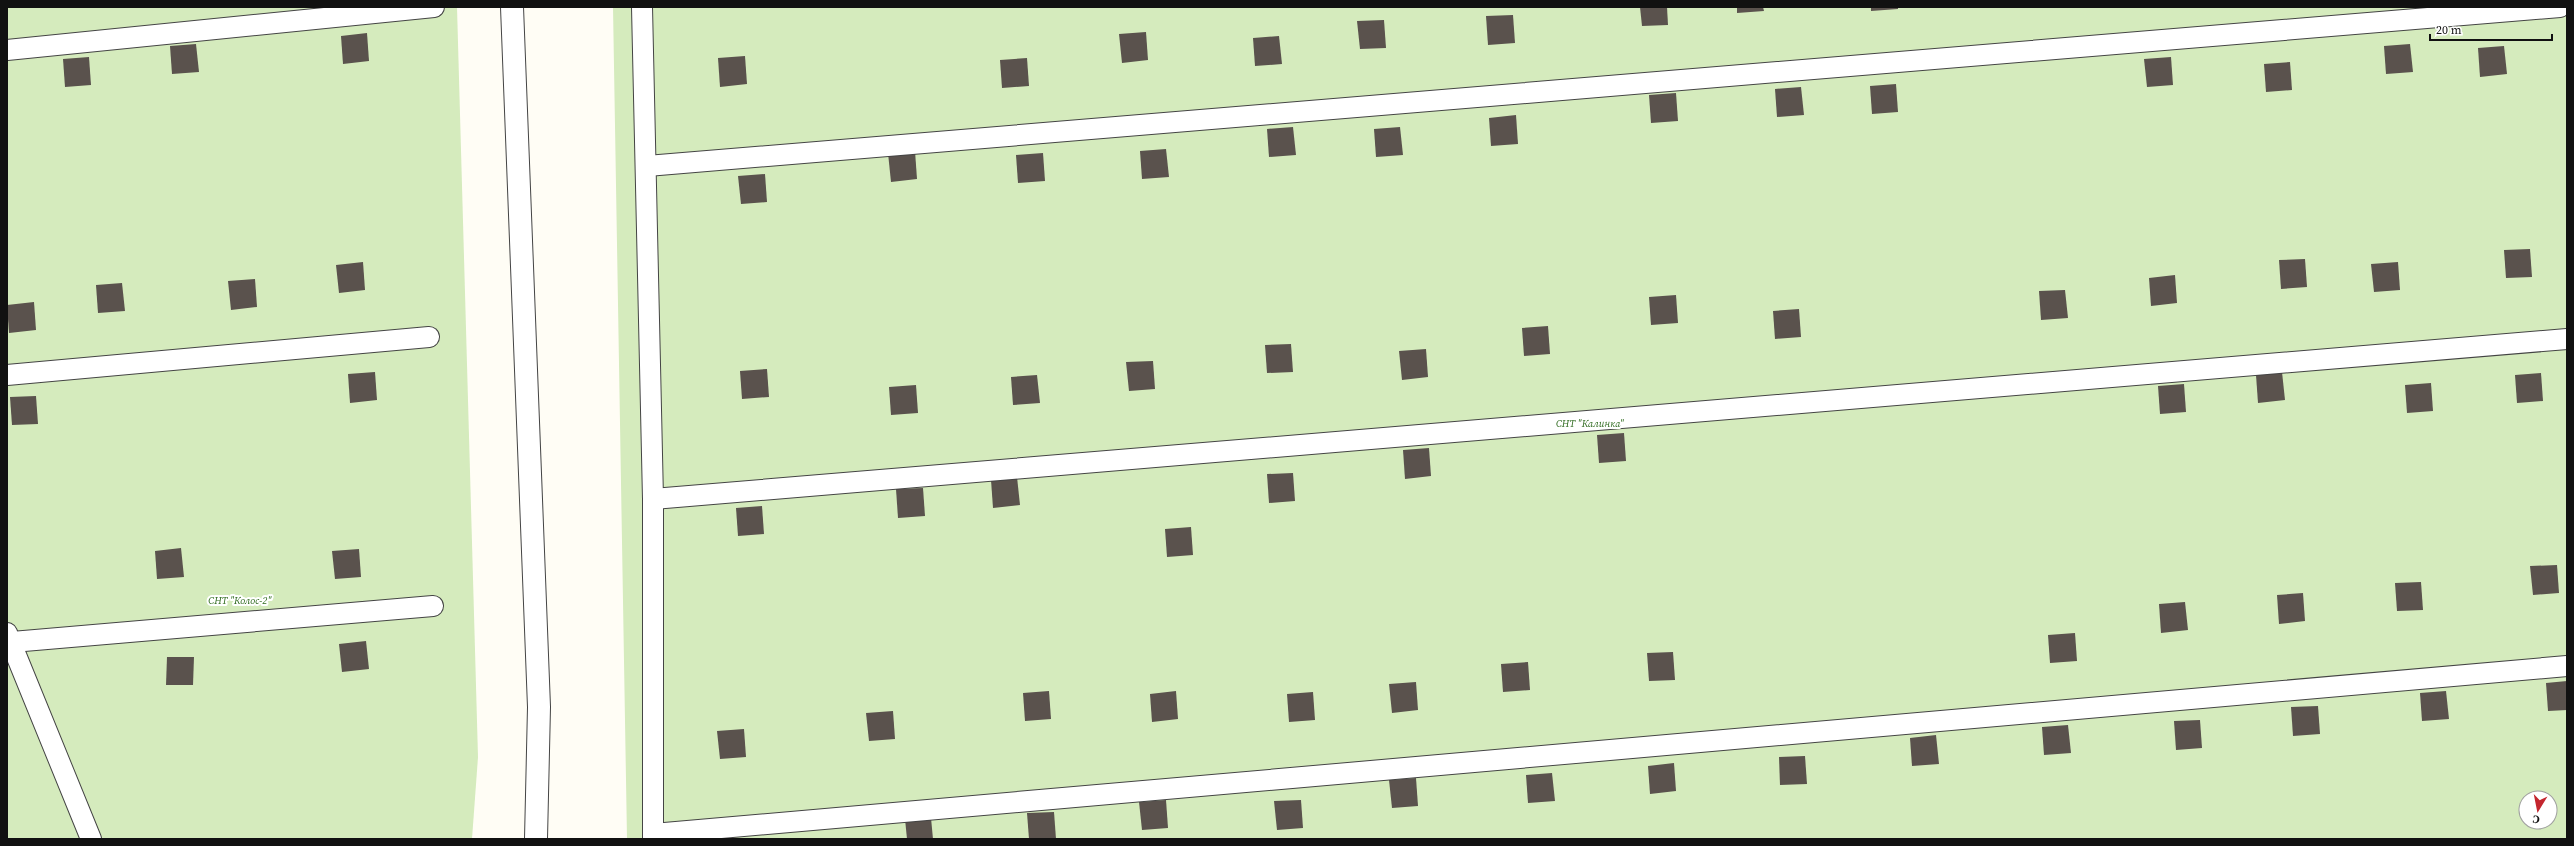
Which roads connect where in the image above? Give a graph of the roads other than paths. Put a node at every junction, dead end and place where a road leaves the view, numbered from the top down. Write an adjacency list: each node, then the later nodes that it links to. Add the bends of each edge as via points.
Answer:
1 (434, 7): 5 (lane)
2 (512, 7): 16 (street, via 540,707)
3 (642, 7): 6 (lane)
4 (2560, 7): 6 (lane)
5 (7, 50)
6 (647, 166): 10 (lane)
7 (429, 337): 9 (lane)
8 (2567, 339): 10 (lane)
9 (7, 375)
10 (653, 499): 14 (lane)
11 (433, 606): 12 (lane)
12 (9, 637): 15 (lane)
13 (2567, 666): 14 (lane)
14 (653, 836)
15 (91, 839)
16 (536, 839)

